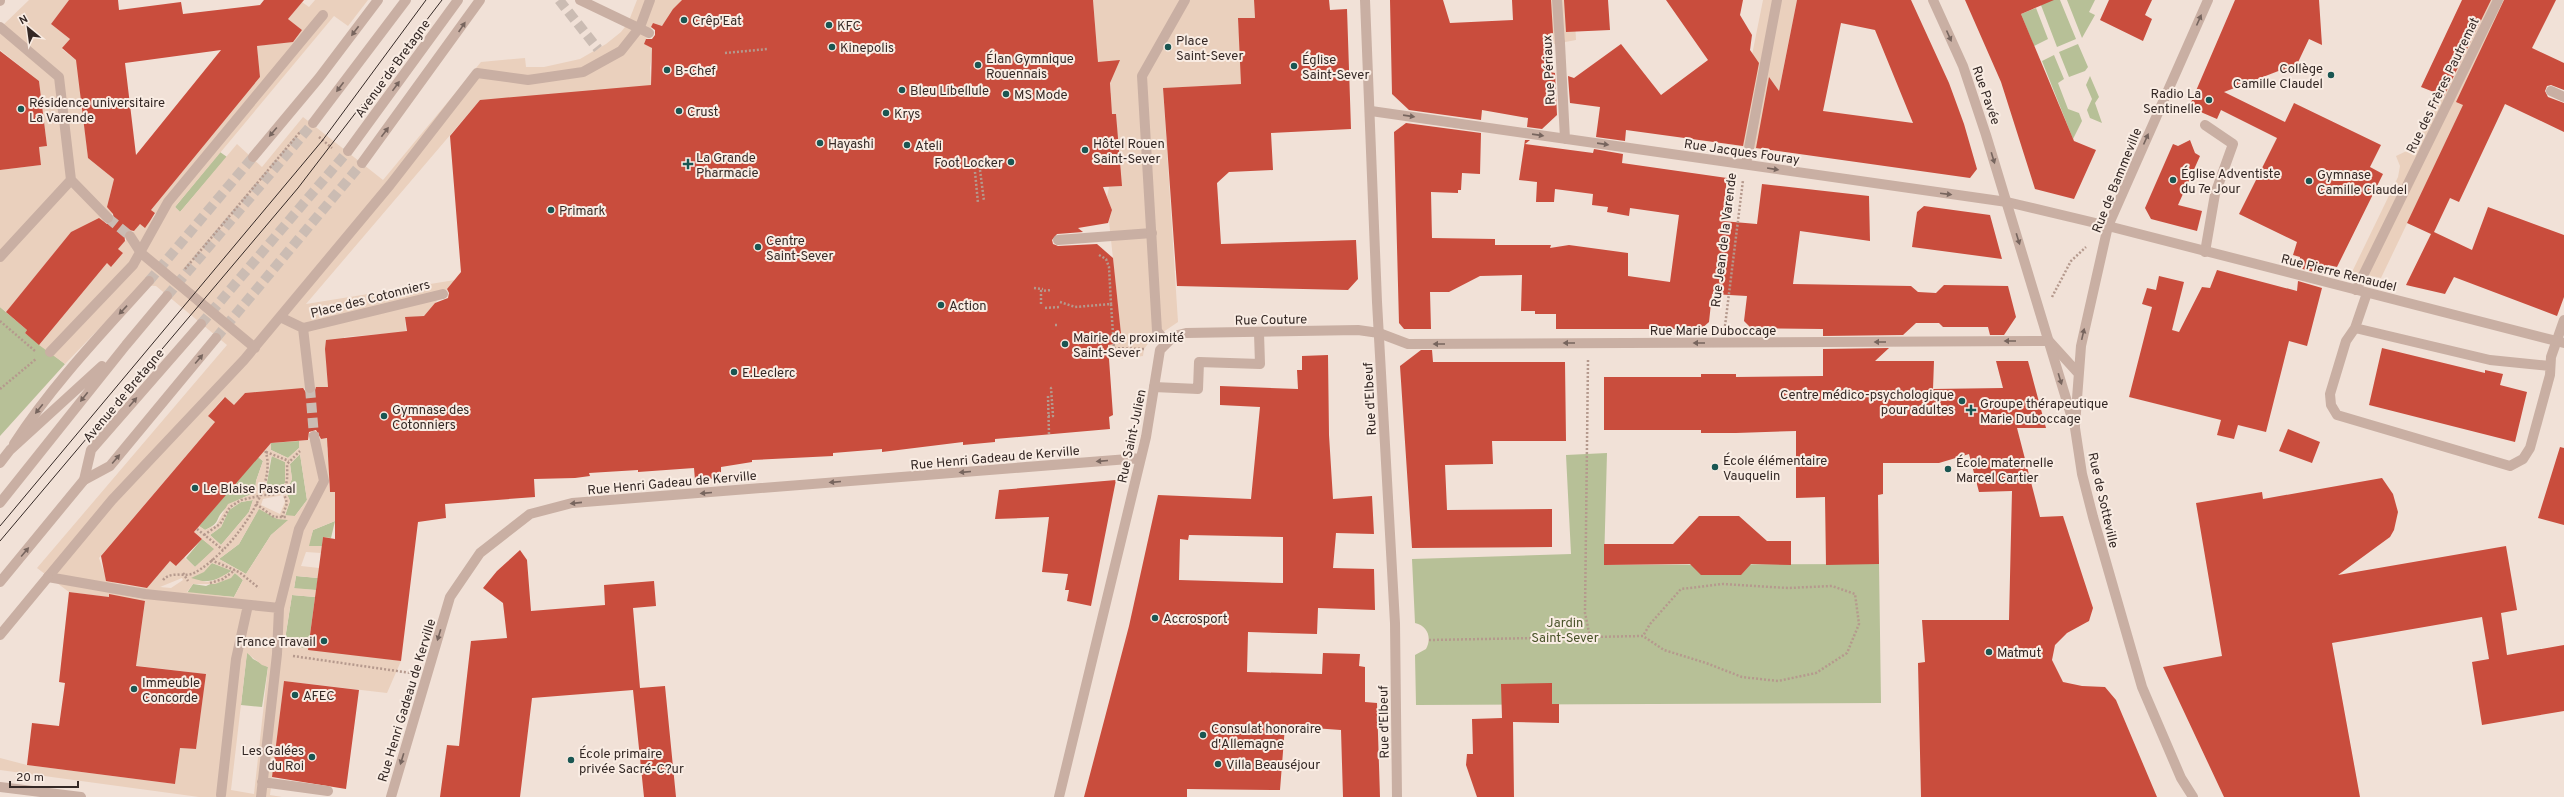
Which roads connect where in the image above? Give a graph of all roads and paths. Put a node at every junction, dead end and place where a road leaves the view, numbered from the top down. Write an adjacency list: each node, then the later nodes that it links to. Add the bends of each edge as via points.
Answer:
1 (378, 0): 28 (street, one-way to 28, via 319,78)
2 (406, 0): 22 (street, one-way to 22)
3 (458, 0): 27 (street, Avenue de Bretagne, one-way to 3)
4 (480, 0): 29 (street, one-way to 4)
5 (580, 0): 16 (street)
6 (650, 0): 16 (street)
7 (1185, 0): 39 (street, via 1142,76)
8 (1365, 0): 21 (street, Rue d'Elbeuf)
9 (1558, 0): 25 (street, Rue Périaux)
10 (1777, 0): 30 (street, Rue Jean de la Varende)
11 (1933, 0): 35 (street, Rue Pavée, one-way to 35, via 1963,66)
12 (2208, 0): 38 (street, Rue de Bammeville, one-way to 12)
13 (2498, 0): 52 (street, Rue des Frères Pautremat)
14 (323, 15): 44 (street, via 168,202)
15 (0, 27): 33 (street, via 59,77)
16 (644, 30): 62 (street, via 621,51 583,72 528,80 477,73 390,185)
17 (768, 49): 18 (path)
18 (725, 53)
19 (2551, 91): 20 (street)
20 (2564, 97)
21 (1371, 110): 25 (street, Rue Jacques Fouray, one-way to 25); 71 (street, Rue d'Elbeuf)
22 (309, 125): 48 (path)
23 (2205, 125): 43 (street, via 2233,144 2215,194)
24 (316, 135): 26 (path)
25 (1565, 139): 30 (street, Rue Jacques Fouray, one-way to 30)
26 (334, 150)
27 (348, 151)
28 (253, 157)
29 (362, 163)
30 (1746, 164): 35 (street, Rue Jacques Fouray, one-way to 35); 76 (path, Rue Jean de la Varende)
31 (980, 170): 34 (path)
32 (974, 172): 36 (path)
33 (70, 180): 37 (street); 46 (street)
34 (984, 201)
35 (2007, 202): 38 (street, Rue Jacques Fouray); 59 (street, Rue de Sotteville, one-way to 59)
36 (978, 203)
37 (108, 218)
38 (2108, 226): 43 (street, Rue Pierre Renaudel); 82 (street, Rue de Bammeville, one-way to 38, via 2081,346)
39 (1152, 233): 41 (street); 78 (street, via 1157,331)
40 (130, 236): 44 (street)
41 (1058, 240)
42 (2088, 245): 59 (path, via 2071,261 2055,294 2047,302)
43 (2205, 252): 52 (street, Rue Pierre Renaudel)
44 (141, 253): 48 (street); 80 (street, via 133,265)
45 (1094, 256): 58 (path, via 1100,255 1108,263)
46 (0, 257)
47 (149, 281): 92 (street, one-way to 92, via 95,340 27,423)
48 (175, 281): 79 (street)
49 (1034, 288): 50 (path)
50 (1047, 289)
51 (1052, 290): 57 (path, via 1041,291)
52 (2356, 290): 53 (street, Rue Pierre Renaudel)
53 (2367, 293): 69 (street); 74 (street, Rue Pierre Renaudel)
54 (442, 294): 68 (street, Place des Cotonniers)
55 (167, 296): 77 (street)
56 (1060, 302): 58 (path, via 1075,307)
57 (1042, 304)
58 (1111, 304): 78 (path, via 1114,348)
59 (2038, 305): 73 (street, Rue de Sotteville)
60 (1060, 307): 61 (path)
61 (1045, 308)
62 (280, 317): 68 (street); 79 (street)
63 (2564, 320): 74 (street)
64 (0, 321): 86 (path, via 40,356)
65 (201, 324): 96 (street, Avenue de Bretagne, one-way to 65, via 91,450)
66 (1055, 325): 67 (path)
67 (1059, 325)
68 (303, 328): 85 (street)
69 (2355, 328): 81 (street, via 2490,360); 81 (street, via 2346,341 2330,394 2331,405 2337,415 2510,466 2523,459 2530,448)
70 (1259, 332): 71 (street, Rue Couture, via 1350,330); 78 (street, Rue Couture, via 1186,333 1174,336); 84 (street, via 1260,364 1199,362 1198,389)
71 (1379, 333): 75 (street, Rue Marie Duboccage, one-way to 71, via 1404,344); 128 (street, Rue d'Elbeuf, via 1395,623)
72 (216, 338): 96 (street, one-way to 72, via 110,466)
73 (2049, 341): 76 (street, Rue Marie Duboccage, one-way to 76); 82 (street); 89 (street, Rue de Sotteville, one-way to 89)
74 (2560, 342): 81 (street)
75 (1588, 343): 76 (street, Rue Marie Duboccage, one-way to 75); 116 (path, via 1586,613)
76 (1723, 343)
77 (126, 345): 92 (street); 99 (street, one-way to 99)
78 (1163, 346): 84 (street, Rue Saint-Julien)
79 (255, 348): 108 (street, via 112,500)
80 (50, 352)
81 (2550, 366)
82 (2078, 373): 89 (street, Rue de Bammeville)
83 (1054, 387): 88 (path, via 1051,388 1053,416)
84 (1154, 387): 93 (street, Rue Saint-Julien)
85 (310, 388)
86 (0, 389)
87 (1048, 396): 88 (path)
88 (1048, 416): 90 (path)
89 (2075, 428): 129 (street, Rue de Sotteville, via 2091,510 2142,687)
90 (1049, 435)
91 (314, 440): 94 (path); 102 (street, via 324,481)
92 (10, 450): 95 (street)
93 (1141, 458): 126 (street, Rue Henri Gadeau de Kerville, one-way to 126, via 572,503 530,514 480,553 450,597); 127 (street, Rue Saint-Julien)
94 (289, 461): 97 (path, via 289,480); 98 (path, via 265,451 264,479)
95 (0, 463)
96 (84, 480): 110 (street, Avenue de Bretagne, one-way to 96)
97 (283, 491): 98 (path, via 279,494); 101 (path, via 287,503)
98 (260, 496): 100 (path); 104 (path, via 241,500 230,507 220,524)
99 (0, 503)
100 (256, 504): 101 (path, via 274,517); 105 (path, via 236,538)
101 (282, 517): 102 (path)
102 (303, 522): 112 (street)
103 (197, 529): 104 (path)
104 (204, 535): 105 (path)
105 (223, 550): 106 (path)
106 (211, 560): 107 (path, via 193,573); 112 (path, via 228,566)
107 (183, 573): 109 (path); 111 (path, via 165,577)
108 (48, 577): 111 (street); 114 (street)
109 (188, 581)
110 (0, 582)
111 (152, 595): 113 (street)
112 (280, 604): 113 (street); 118 (street)
113 (248, 605): 123 (street, via 236,659)
114 (0, 635)
115 (1643, 636): 115 (path, via 1664,650 1742,677 1778,681 1816,673 1847,653 1859,624 1855,594 1832,586 1788,588 1723,584 1681,589 1650,624); 116 (path)
116 (1590, 637): 117 (path)
117 (1429, 640)
118 (277, 654): 119 (path); 120 (street)
119 (398, 672)
120 (262, 782): 122 (street); 125 (street)
121 (0, 787): 124 (street)
122 (328, 792)
123 (221, 795)
124 (81, 797)
125 (261, 797)
126 (391, 797)
127 (1059, 797)
128 (1397, 797)
129 (2192, 797)

